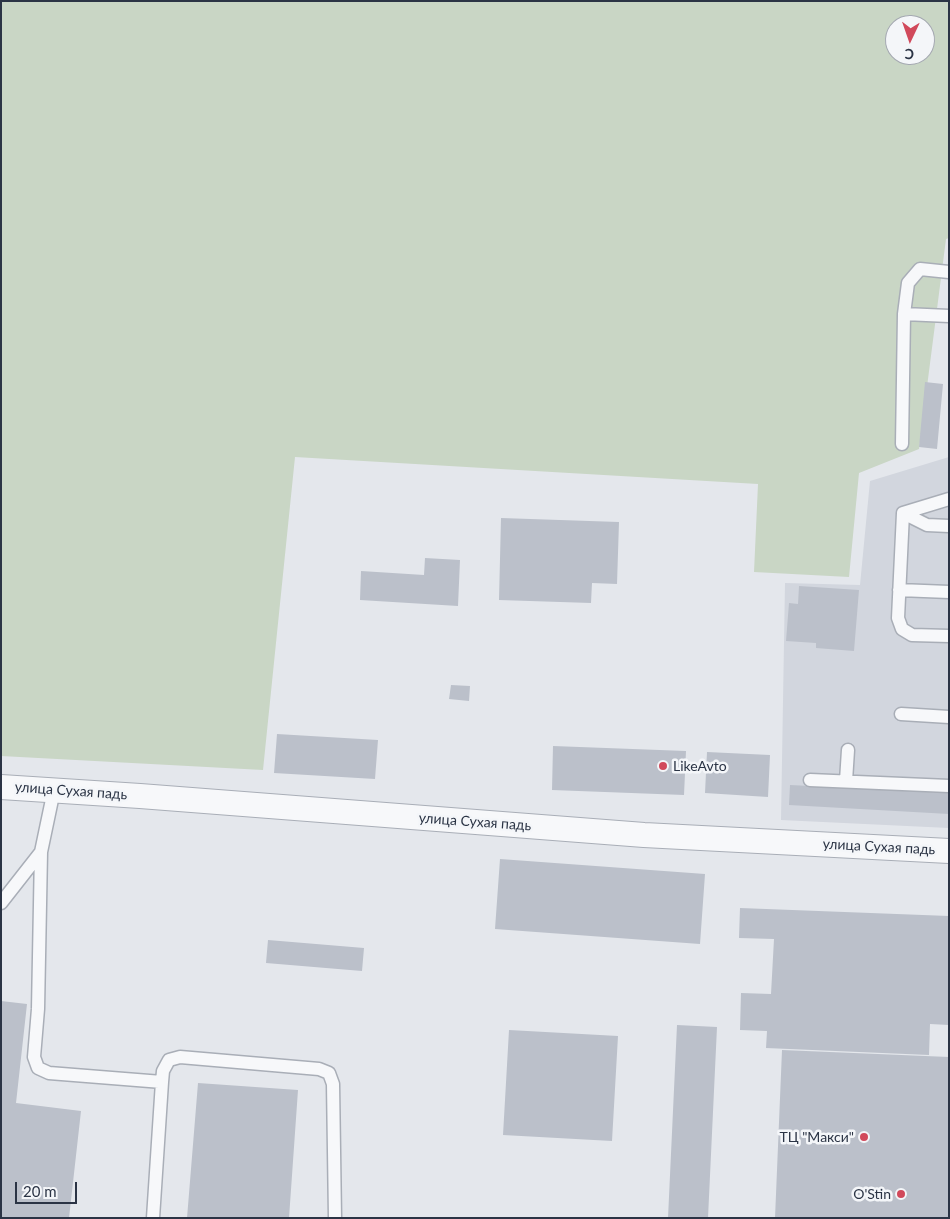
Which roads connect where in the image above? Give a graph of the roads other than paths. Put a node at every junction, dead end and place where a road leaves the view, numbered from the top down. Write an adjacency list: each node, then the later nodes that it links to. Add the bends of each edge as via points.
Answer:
1 (949, 272): 2 (lane, via 920,270 908,283)
2 (904, 314): 3 (lane); 4 (lane)
3 (949, 316)
4 (902, 444)
5 (949, 498): 6 (lane)
6 (904, 513): 7 (lane, via 927,525); 8 (lane)
7 (949, 526)
8 (899, 590): 9 (lane); 10 (lane, via 898,618 902,629 912,635)
9 (949, 592)
10 (949, 636)
11 (900, 714): 12 (lane)
12 (949, 717)
13 (848, 750): 15 (lane)
14 (810, 780): 15 (lane)
15 (846, 782): 16 (lane)
16 (949, 786)
17 (1, 787): 18 (street, улица Сухая падь)
18 (54, 790): 19 (street, улица Сухая падь, via 644,835); 20 (lane)
19 (949, 851)
20 (41, 852): 21 (lane); 22 (lane, via 34,1057 38,1068 49,1073)
21 (1, 903)
22 (162, 1082): 23 (lane); 24 (lane, via 169,1060 180,1056 319,1069 329,1074 333,1084)
23 (153, 1218)
24 (335, 1218)

